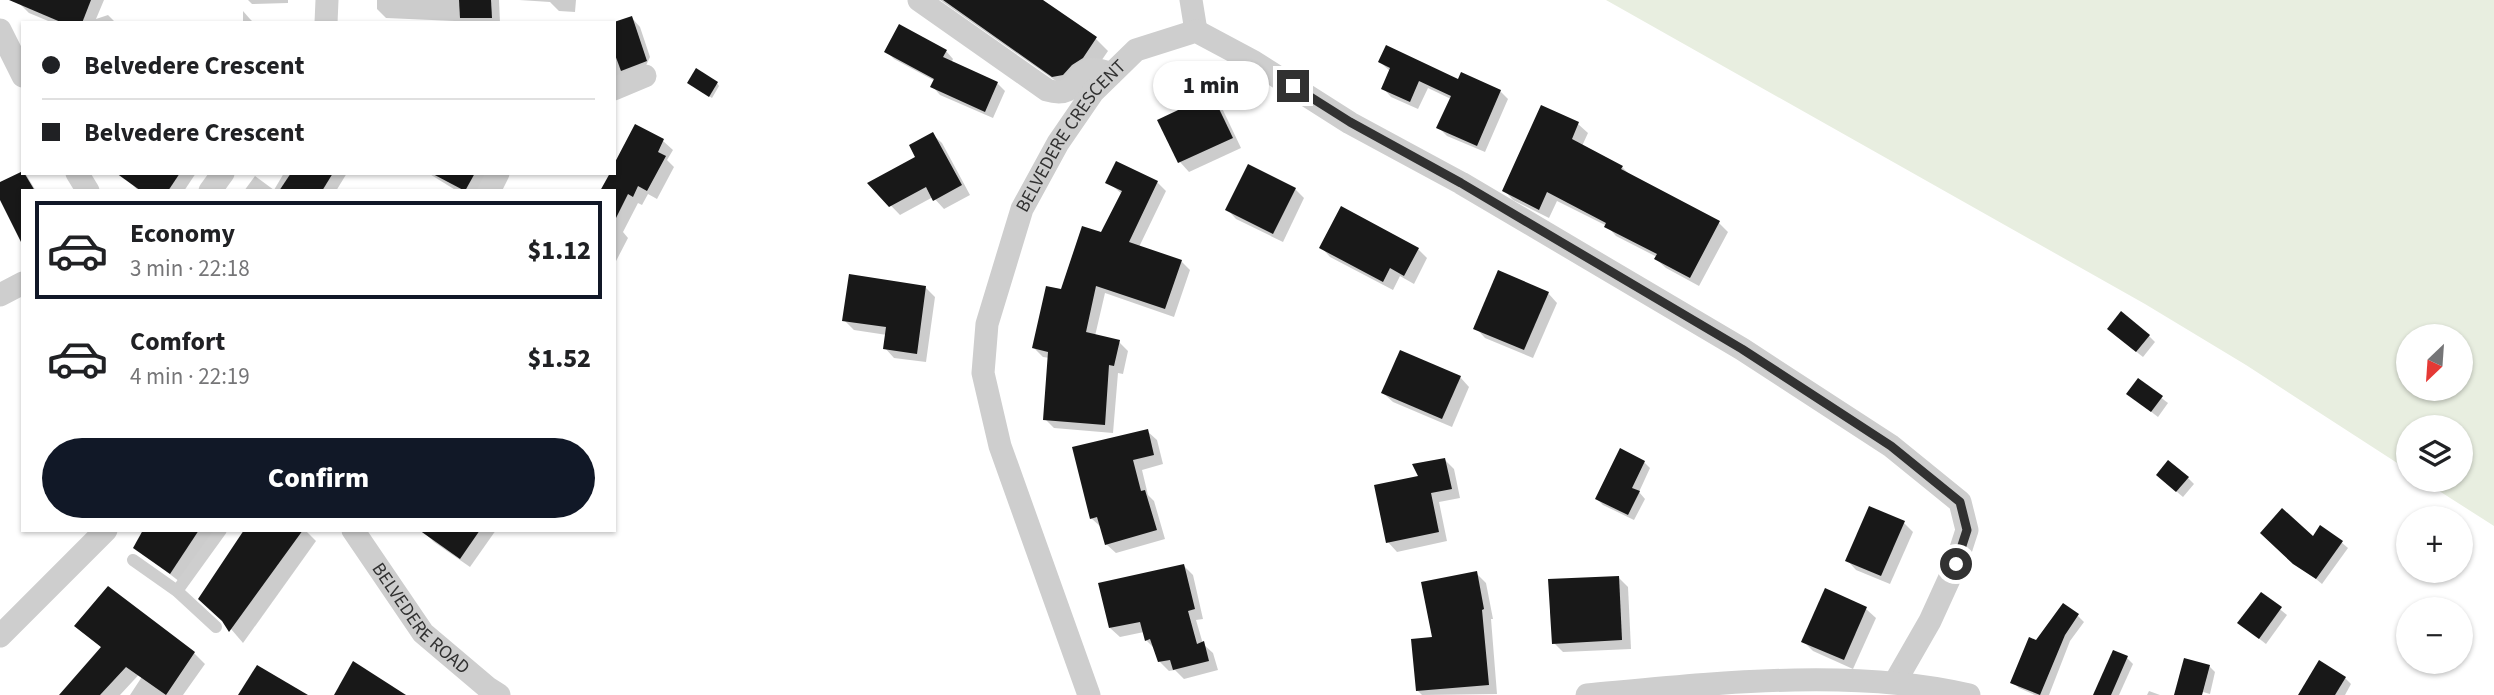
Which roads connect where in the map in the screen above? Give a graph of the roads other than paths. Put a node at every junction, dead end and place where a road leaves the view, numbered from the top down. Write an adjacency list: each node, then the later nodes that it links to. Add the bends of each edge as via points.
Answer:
1 (327, 0): 4 (street)
2 (919, 0): 8 (street, via 1047,90 1068,91 1087,69)
3 (1191, 0): 6 (street)
4 (326, 21)
5 (0, 30): 7 (street)
6 (1196, 31): 8 (street, BELVEDERE CRESCENT, via 1136,50); 20 (street, via 1742,349 1891,446 1960,502 1967,530 1956,564)
7 (21, 72)
8 (1111, 74): 22 (street, BELVEDERE CRESCENT, via 1058,143 1022,208 987,324 983,373 1000,446)
9 (645, 76): 10 (street)
10 (616, 88)
11 (21, 284): 12 (street)
12 (0, 295)
13 (104, 532): 19 (street)
14 (220, 532): 17 (lane)
15 (354, 532): 21 (street, BELVEDERE ROAD, via 424,634)
16 (132, 560): 17 (lane)
17 (177, 591): 18 (lane)
18 (216, 626)
19 (0, 636)
20 (1895, 682): 23 (street, via 1794,681); 24 (street)
21 (499, 695)
22 (1089, 695)
23 (1587, 695)
24 (1969, 695)

